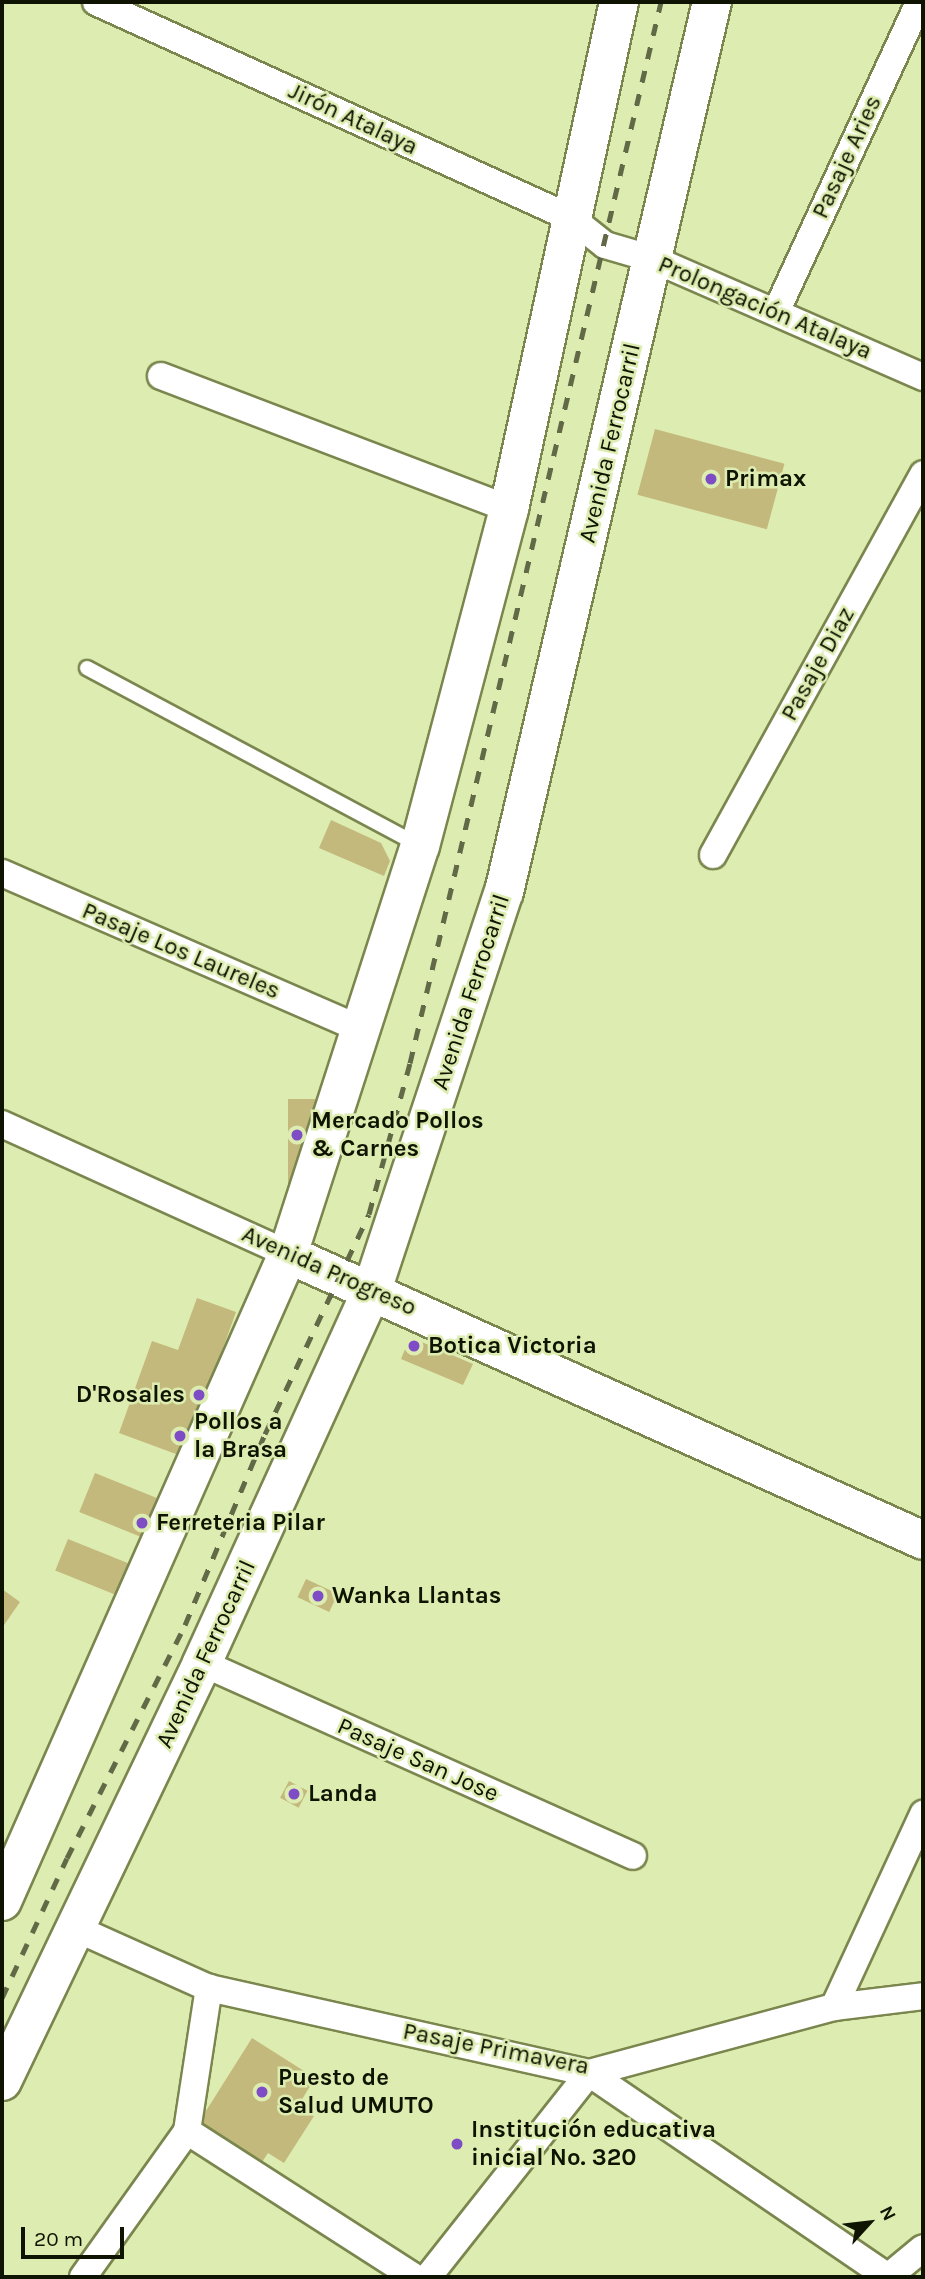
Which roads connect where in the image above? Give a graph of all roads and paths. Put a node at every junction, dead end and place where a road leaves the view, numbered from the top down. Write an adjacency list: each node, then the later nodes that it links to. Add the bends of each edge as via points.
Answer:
1 (96, 2): 5 (street, Jirón Atalaya)
2 (620, 2): 5 (main road)
3 (712, 2): 7 (main road, Avenida Ferrocarril)
4 (919, 2): 8 (street, Pasaje Aries)
5 (571, 218): 6 (street, Jirón Atalaya); 12 (main road)
6 (605, 245): 7 (street, Prolongación Atalaya)
7 (653, 259): 8 (street, Prolongación Atalaya); 20 (main road, Avenida Ferrocarril, via 504,892)
8 (776, 313): 10 (street, Prolongación Atalaya)
9 (161, 376): 12 (street)
10 (923, 377)
11 (923, 474): 15 (street, Pasaje Diaz)
12 (509, 509): 14 (main road)
13 (88, 668): 14 (lane)
14 (420, 846): 17 (main road)
15 (713, 855)
16 (2, 873): 17 (street, Pasaje Los Laureles)
17 (361, 1029): 19 (main road)
18 (2, 1124): 19 (street, Avenida Progreso)
19 (288, 1254): 20 (street, Avenida Progreso); 25 (main road)
20 (372, 1290): 21 (street, Avenida Progreso); 22 (main road, Avenida Ferrocarril)
21 (923, 1540)
22 (202, 1663): 24 (street, Pasaje San Jose); 26 (main road, Avenida Ferrocarril)
23 (923, 1814): 29 (street)
24 (633, 1856)
25 (2, 1900)
26 (76, 1929): 27 (street, Pasaje Primavera); 31 (main road, Avenida Ferrocarril)
27 (209, 1989): 30 (street, Pasaje Primavera); 32 (street)
28 (923, 1996): 29 (street, Pasaje Primavera)
29 (834, 2007): 30 (street, Pasaje Primavera)
30 (589, 2073): 36 (street); 37 (street)
31 (2, 2081)
32 (187, 2131): 34 (street); 35 (street)
33 (923, 2248): 37 (street)
34 (83, 2277)
35 (414, 2277)
36 (428, 2277)
37 (888, 2277)

